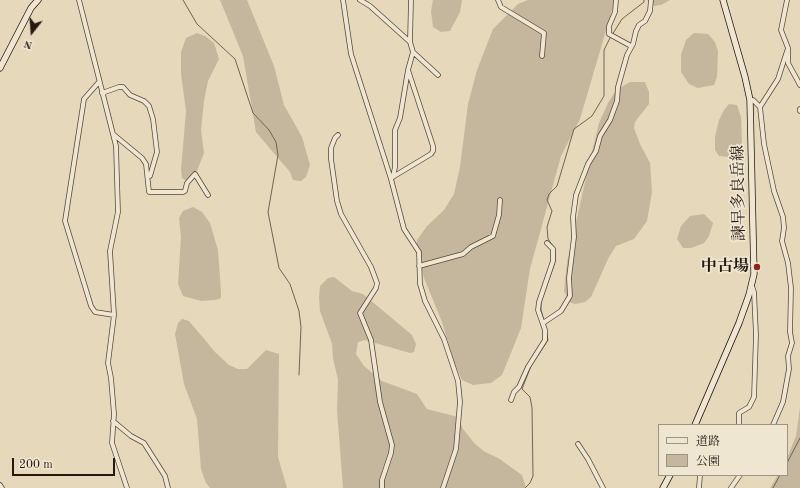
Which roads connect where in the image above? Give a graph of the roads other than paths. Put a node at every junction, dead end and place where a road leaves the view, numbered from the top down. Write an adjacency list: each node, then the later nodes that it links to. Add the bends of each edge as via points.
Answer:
1 (38, 0): 16 (main road, via 31,8)
2 (79, 0): 19 (street)
3 (343, 0): 26 (street, via 351,54)
4 (360, 0): 11 (street)
5 (411, 0): 11 (street)
6 (498, 0): 15 (street, via 501,7 544,33)
7 (616, 0): 12 (street, via 615,12 609,26 611,35)
8 (651, 0): 12 (street, via 650,11 645,21 639,25)
9 (723, 0): 22 (main road, 諫早多良岳線)
10 (787, 0): 13 (street, via 781,30)
11 (410, 42): 14 (street)
12 (631, 46): 34 (street, via 610,120 600,136 576,195 568,278 570,296 561,311)
13 (788, 48): 20 (street, via 788,63); 23 (street, via 778,79)
14 (414, 52): 17 (street); 18 (street)
15 (542, 56)
16 (0, 68)
17 (408, 70): 26 (street, via 400,118 395,130 395,167); 26 (street, via 433,151)
18 (438, 75)
19 (99, 82): 21 (street); 33 (street, via 84,99 65,221 94,312)
20 (800, 85)
21 (102, 93): 24 (street); 27 (street, via 119,86 123,87 130,95 149,106 157,152 152,176)
22 (750, 100): 23 (street); 32 (main road, 諫早多良岳線, via 754,274)
23 (760, 107): 39 (street, via 764,144 774,191 783,217 782,241 791,288 792,343 788,356 789,369 783,402)
24 (114, 134): 27 (street, via 146,164); 33 (street, via 118,212 110,251)
25 (338, 135): 48 (street, via 332,148 331,159 337,201 344,220 371,267 377,283 360,313 371,340 380,402 392,445)
26 (392, 177): 31 (street, via 404,229 418,252)
27 (147, 185): 28 (street, via 149,192 183,192 195,174)
28 (208, 195)
29 (500, 200): 31 (street, via 493,236 463,254)
30 (547, 243): 34 (street, via 553,248 553,261 538,310)
31 (419, 266): 49 (street, via 420,284 425,301 444,339 458,381 460,402 456,448)
32 (752, 286): 37 (main road, 諫早多良岳線, via 739,323); 38 (street, via 756,335 754,396 749,407 739,412)
33 (114, 315): 36 (street, via 108,363)
34 (545, 322): 35 (street, via 545,340 514,392)
35 (512, 400)
36 (113, 421): 46 (street, via 112,443); 47 (street, via 144,443 165,476)
37 (694, 424)
38 (739, 424)
39 (774, 424)
40 (578, 444): 50 (street, via 588,458)
41 (669, 476): 51 (main road)
42 (700, 476): 52 (street)
43 (739, 476): 53 (street)
44 (0, 485): 45 (street)
45 (2, 488)
46 (127, 488)
47 (168, 488)
48 (382, 488)
49 (443, 488)
50 (602, 488)
51 (663, 488)
52 (699, 488)
53 (731, 488)

